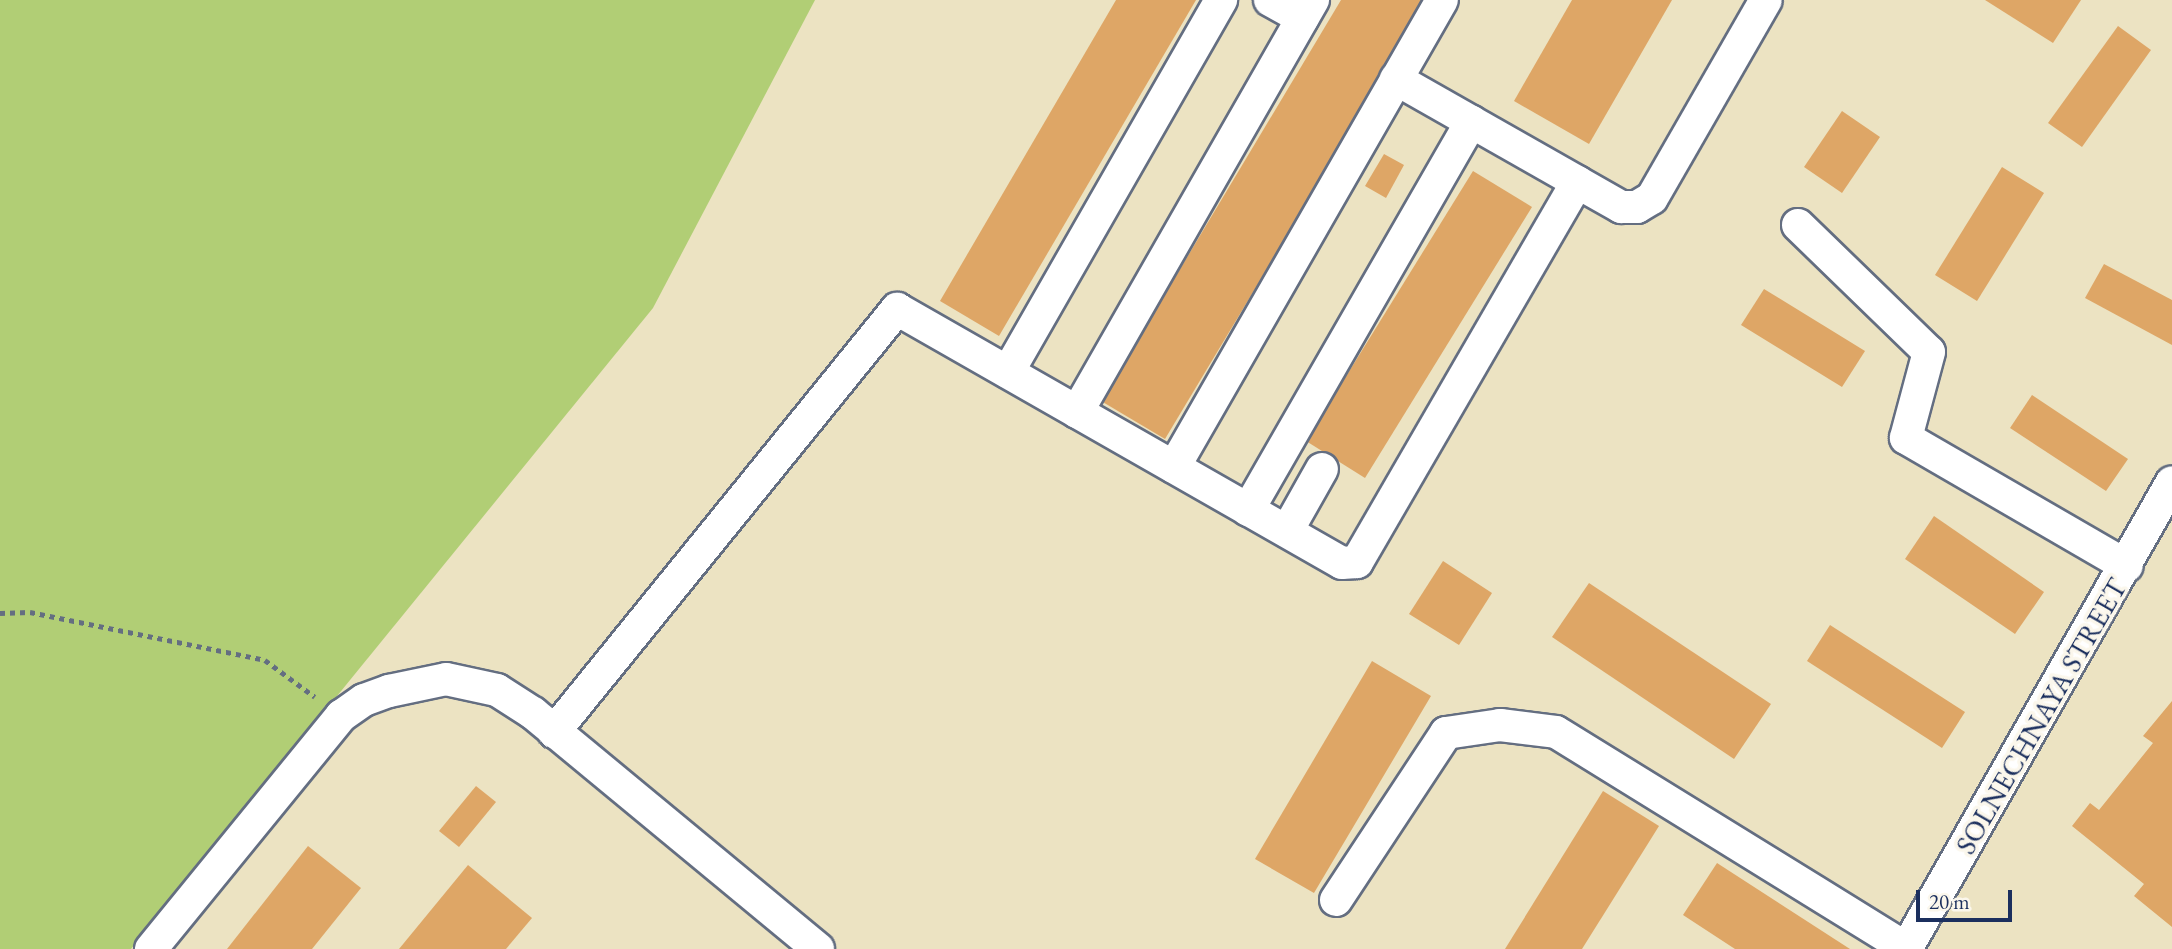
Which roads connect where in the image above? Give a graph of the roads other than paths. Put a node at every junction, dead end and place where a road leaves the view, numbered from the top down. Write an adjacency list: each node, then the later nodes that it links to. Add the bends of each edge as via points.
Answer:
1 (1221, 0): 10 (street)
2 (1270, 0): 5 (street)
3 (1442, 0): 6 (street)
4 (1766, 0): 8 (street, via 1653,198 1637,207 1621,207)
5 (1308, 9): 11 (street)
6 (1396, 79): 7 (street); 12 (street)
7 (1471, 122): 8 (street); 15 (street)
8 (1577, 182): 16 (street, via 1363,556 1349,565 1342,563)
9 (1798, 225): 17 (street, via 1929,352 1906,438)
10 (1008, 372): 11 (street); 18 (street, via 897,309)
11 (1077, 412): 12 (street)
12 (1174, 467): 15 (street)
13 (1322, 469): 16 (street)
14 (2172, 482): 17 (street, SOLNECHNAYA STREET)
15 (1248, 510): 16 (street)
16 (1287, 531)
17 (2127, 566): 22 (street, SOLNECHNAYA STREET)
18 (554, 732): 20 (street, via 497,690 446,679 364,700 341,716); 21 (street)
19 (1336, 900): 22 (street, via 1446,733 1500,725 1556,732)
20 (151, 949)
21 (818, 949)
22 (1907, 949)

